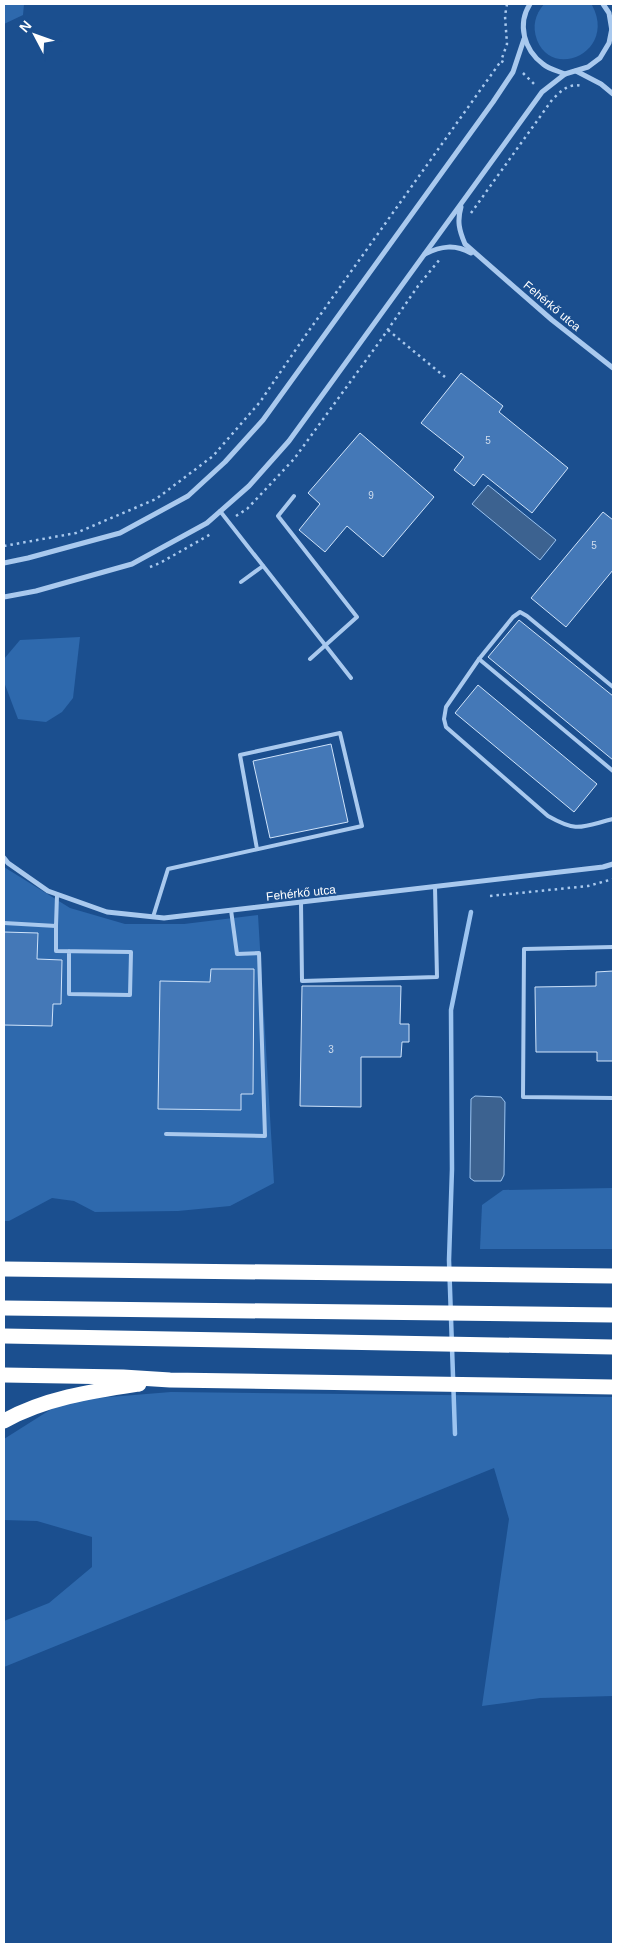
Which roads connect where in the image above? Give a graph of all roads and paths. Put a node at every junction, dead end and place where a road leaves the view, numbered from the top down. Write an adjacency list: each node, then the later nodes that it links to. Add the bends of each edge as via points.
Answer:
1 (529, 4): 4 (street, via 523,24)
2 (603, 4): 3 (street, via 610,13)
3 (612, 31): 6 (street, via 600,58)
4 (524, 39): 7 (street, via 531,53 544,66); 18 (street, via 513,72 493,102 263,420 225,462 188,496 120,533)
5 (500, 61): 17 (path, via 260,402 213,456 156,499 76,532)
6 (576, 71): 7 (street); 8 (street)
7 (565, 74): 9 (street, via 542,92)
8 (613, 94)
9 (463, 201): 10 (street); 11 (street, via 458,218 460,232 465,244)
10 (422, 256): 11 (street, via 437,248 450,247 462,248); 16 (street, via 289,441 249,486)
11 (479, 257): 13 (street, Fehérkő utca)
12 (388, 330): 14 (path)
13 (613, 368)
14 (445, 377)
15 (294, 496): 22 (lane, via 278,516 357,617)
16 (220, 511): 19 (lane); 21 (street, via 207,523 132,564)
17 (4, 546)
18 (4, 563)
19 (263, 566): 20 (lane); 22 (lane)
20 (241, 582)
21 (4, 597)
22 (325, 645): 23 (lane); 25 (lane)
23 (310, 659)
24 (479, 659): 26 (lane, via 512,616 520,612); 27 (lane); 28 (lane, via 446,707 446,727 548,816 564,825 578,828)
25 (351, 678)
26 (613, 687)
27 (613, 771)
28 (613, 819)
29 (257, 849): 29 (lane, via 362,826 340,732 240,756); 38 (lane, via 168,869)
30 (4, 858): 34 (street, Fehérkő utca, via 48,892)
31 (613, 864): 33 (street, Fehérkő utca)
32 (613, 879): 35 (path, via 588,886)
33 (435, 887): 36 (street, Fehérkő utca); 36 (lane, via 437,977 302,981)
34 (57, 895): 38 (street, Fehérkő utca, via 107,912); 40 (lane)
35 (490, 896)
36 (301, 902): 37 (street, Fehérkő utca)
37 (231, 910): 38 (street, Fehérkő utca); 44 (lane, via 237,954 259,953 265,1136)
38 (153, 917)
39 (4, 923): 40 (lane)
40 (56, 926): 42 (lane, via 56,951)
41 (613, 947): 43 (lane, via 524,949 523,1097)
42 (70, 951): 42 (lane, via 131,952 130,994 69,994)
43 (613, 1098)
44 (166, 1134)
45 (4, 1269): 46 (highway)
46 (613, 1276)
47 (4, 1308): 48 (highway)
48 (613, 1315)
49 (4, 1336): 50 (highway)
50 (613, 1347)
51 (4, 1375): 52 (highway, via 123,1376)
52 (170, 1380): 53 (highway); 54 (highway, via 84,1392 22,1411)
53 (613, 1387)
54 (4, 1421)

